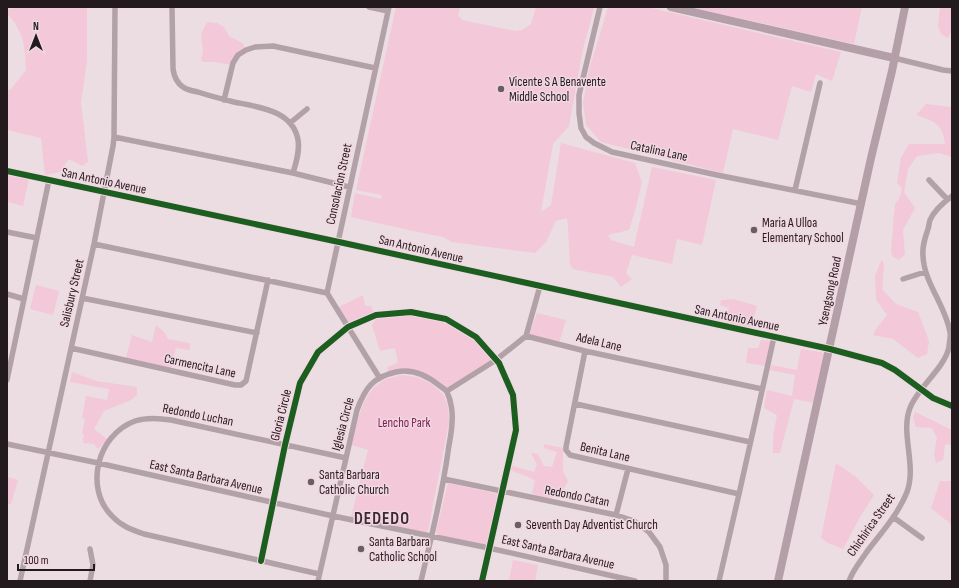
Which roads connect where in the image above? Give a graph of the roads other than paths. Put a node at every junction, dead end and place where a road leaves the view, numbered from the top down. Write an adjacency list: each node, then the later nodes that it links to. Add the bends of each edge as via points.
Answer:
1 (114, 7): 15 (street, Salisbury Street)
2 (172, 7): 12 (street, via 174,77 184,88)
3 (369, 7): 7 (street)
4 (600, 7): 21 (street, Catalina Lane, via 579,95 581,128 586,137 612,152)
5 (671, 7): 8 (main road)
6 (904, 7): 8 (main road, Ysengsong Road)
7 (388, 9): 9 (street, Consolacion Street)
8 (894, 58): 10 (street); 24 (main road, Ysengsong Road)
9 (376, 68): 12 (street, via 273,46 254,47 242,52 233,63); 20 (street, Consolacion Street)
10 (952, 71)
11 (820, 82): 21 (street)
12 (224, 100): 14 (street, via 267,109)
13 (307, 109): 14 (street)
14 (290, 123): 17 (street, via 298,139)
15 (114, 137): 17 (street); 22 (street, Salisbury Street)
16 (7, 171): 18 (street, San Antonio Avenue)
17 (293, 174): 20 (street)
18 (48, 180): 22 (street, San Antonio Avenue); 26 (street)
19 (929, 180): 23 (street)
20 (349, 187): 27 (street, Consolacion Street)
21 (796, 190): 24 (street, Catalina Lane)
22 (104, 192): 27 (street, San Antonio Avenue); 28 (street, Salisbury Street)
23 (949, 198): 29 (street, Chichirica Street, via 930,221 923,246)
24 (862, 204): 42 (main road, Ysengsong Road)
25 (7, 232): 26 (street)
26 (37, 238): 35 (street)
27 (339, 242): 32 (street, San Antonio Avenue); 33 (street, Consolacion Street)
28 (94, 244): 31 (street); 36 (street, Salisbury Street)
29 (925, 272): 30 (street); 48 (street, Chichirica Street, via 950,333 948,350)
30 (903, 279)
31 (268, 280): 33 (street); 38 (street, Carmencita Lane)
32 (540, 286): 39 (street); 40 (street, San Antonio Avenue)
33 (327, 293): 37 (street)
34 (7, 294): 35 (street)
35 (24, 298): 46 (street)
36 (82, 298): 38 (street); 41 (street, Salisbury Street)
37 (348, 327): 44 (street, Gloria Circle, via 376,315 411,312 446,319 476,337); 45 (street); 54 (street, Gloria Circle, via 318,352 300,383)
38 (257, 333): 41 (street, Carmencita Lane, via 246,381 238,386)
39 (526, 336): 43 (street, Adela Lane); 44 (street)
40 (774, 337): 42 (street, San Antonio Avenue); 47 (street)
41 (71, 348): 55 (street, Salisbury Street)
42 (830, 349): 48 (street, San Antonio Avenue, via 882,363); 80 (main road, Ysengsong Road)
43 (585, 351): 47 (street, Adela Lane); 50 (street, Benita Lane)
44 (496, 360): 49 (street); 60 (street, Gloria Circle, via 513,395 516,430)
45 (379, 377): 49 (street, Iglesia Circle, via 402,370 418,372); 56 (street, Iglesia Circle, via 362,395)
46 (7, 380)
47 (762, 389): 52 (street)
48 (921, 389): 51 (street, San Antonio Avenue, via 933,398); 65 (street, Chichirica Street, via 910,408 907,422 910,474 907,491)
49 (447, 391): 59 (street, via 452,421)
50 (576, 404): 52 (street); 58 (street, Benita Lane, via 566,447 568,453)
51 (952, 406)
52 (750, 442): 61 (street)
53 (7, 444): 55 (street, East Santa Barbara Avenue)
54 (285, 445): 56 (street, Redondo Luchan); 57 (street, Redondo Luchan, via 152,418 134,422 118,431 105,446); 62 (street, Gloria Circle)
55 (49, 453): 57 (street, East Santa Barbara Avenue); 72 (street, Salisbury Street)
56 (346, 458): 64 (street, Iglesia Circle)
57 (98, 463): 62 (street, East Santa Barbara Avenue); 70 (street, Redondo Luchan, via 97,482 102,500 112,516 126,528)
58 (628, 469): 61 (street, Benita Lane); 63 (street)
59 (444, 479): 60 (street, Redondo Catan); 66 (street)
60 (501, 492): 63 (street, Redondo Catan); 68 (street, Gloria Circle)
61 (740, 494): 79 (street)
62 (274, 503): 64 (street, East Santa Barbara Avenue); 70 (street, Gloria Circle)
63 (616, 515): 78 (street, Redondo Catan, via 634,521 649,532 660,547 666,565)
64 (332, 516): 66 (street, East Santa Barbara Avenue); 71 (street, Iglesia Circle)
65 (893, 517): 67 (street); 81 (street, Chichirica Street, via 857,565)
66 (431, 537): 68 (street, East Santa Barbara Avenue); 75 (street)
67 (922, 538)
68 (489, 548): 76 (street, Gloria Circle); 77 (street, East Santa Barbara Avenue)
69 (90, 549): 73 (street, via 93,565)
70 (261, 561): 71 (street, Redondo Luchan)
71 (319, 574): 74 (street, Iglesia Circle)
72 (21, 581)
73 (90, 581)
74 (318, 581)
75 (421, 581)
76 (482, 581)
77 (635, 581)
78 (666, 581)
79 (719, 581)
80 (778, 581)
81 (850, 581)

